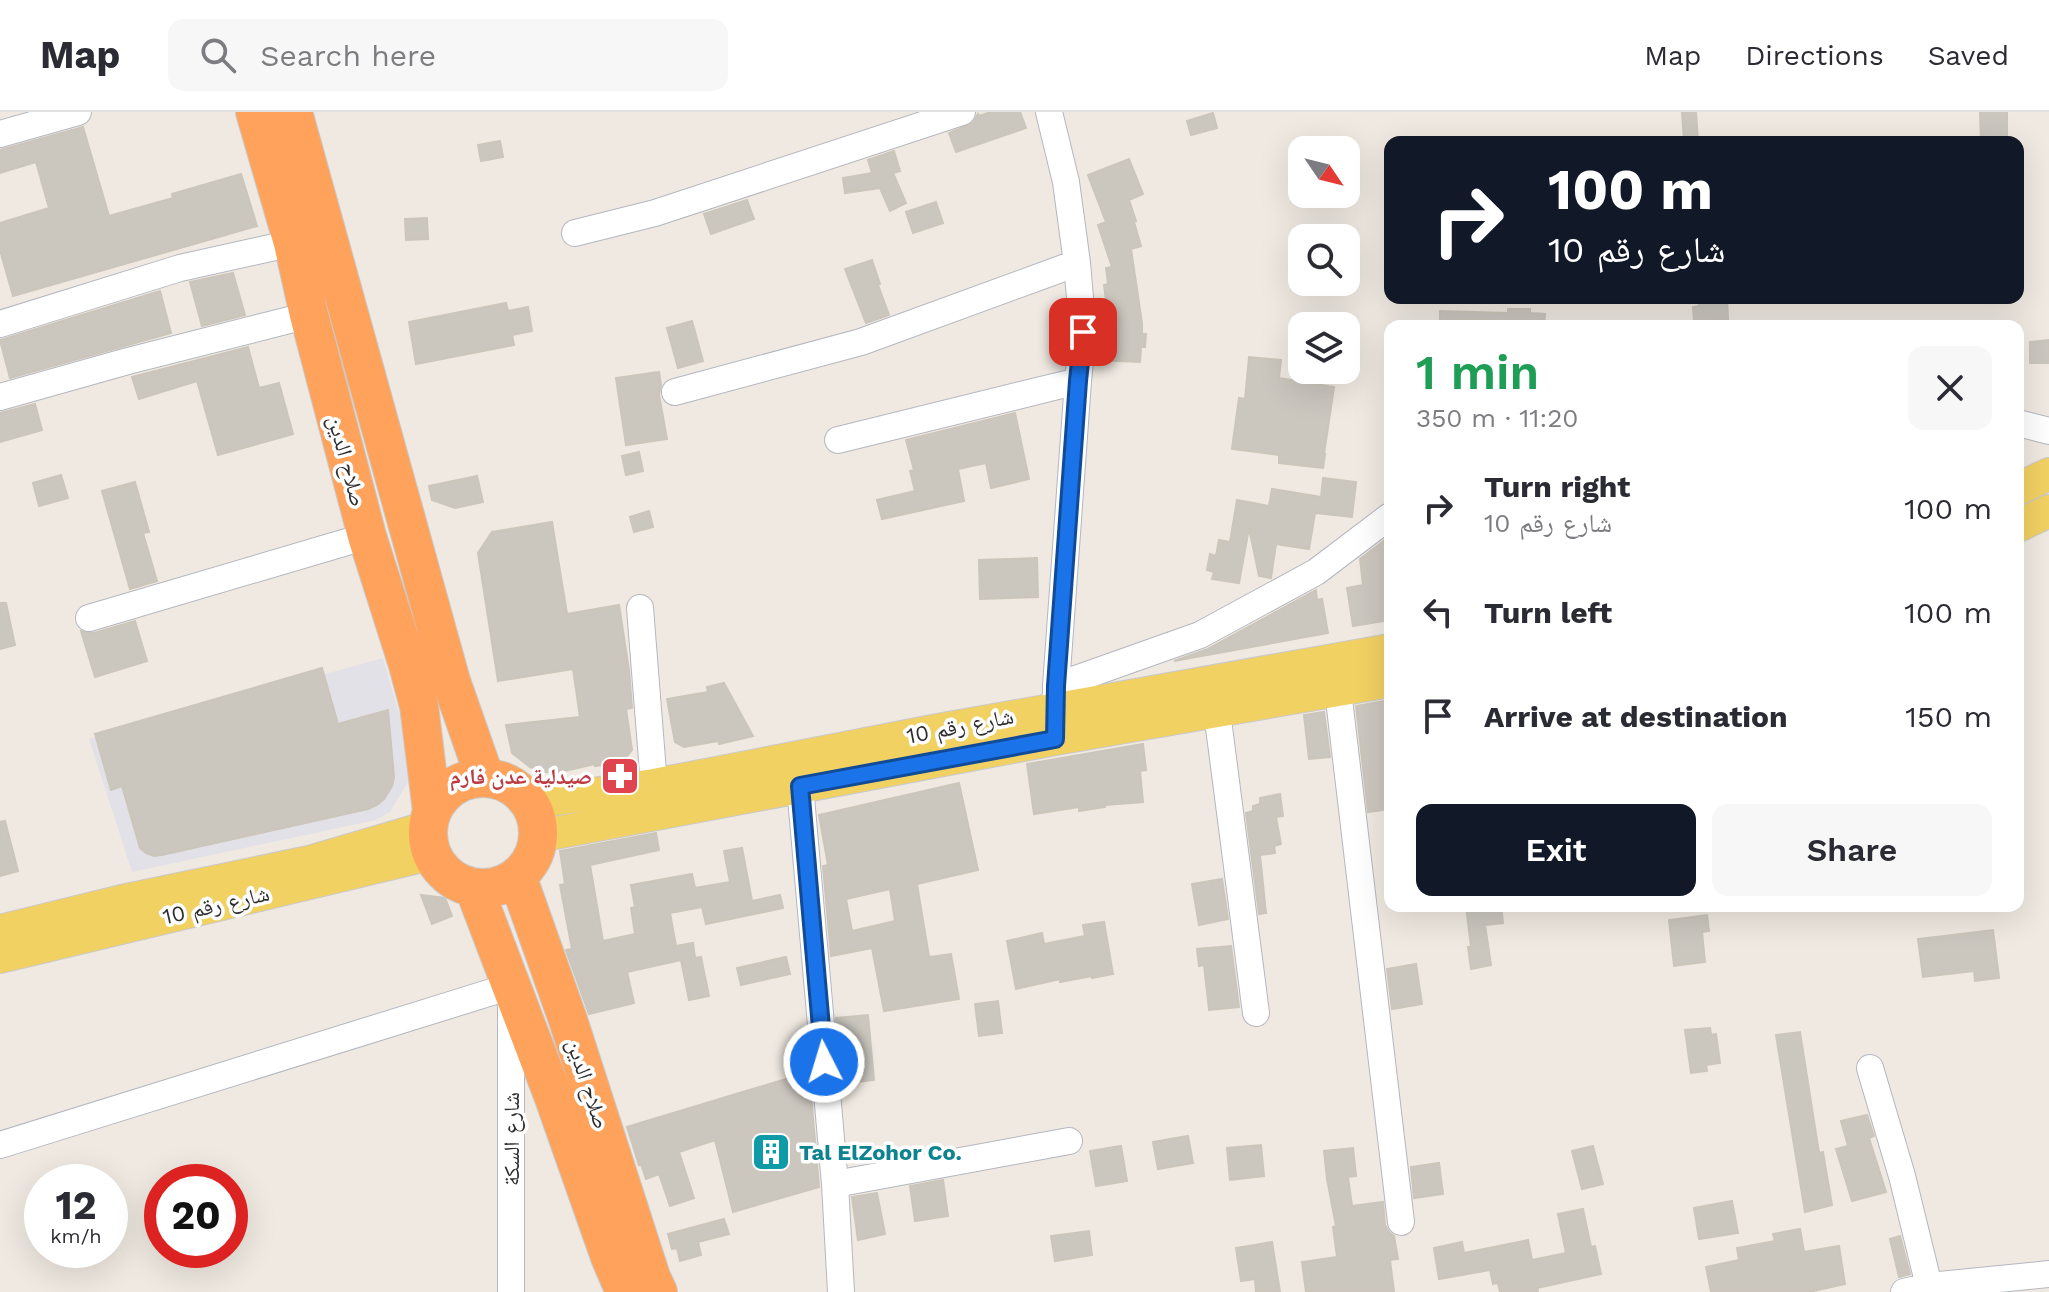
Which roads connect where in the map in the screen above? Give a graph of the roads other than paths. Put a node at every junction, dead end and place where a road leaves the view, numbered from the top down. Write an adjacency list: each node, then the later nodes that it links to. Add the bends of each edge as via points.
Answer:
1 (78, 112): 6 (street)
2 (255, 112): 8 (highway, صلاح الدين)
3 (293, 112): 31 (highway, صلاح الدين, via 451,681)
4 (962, 112): 7 (street, via 655,213)
5 (1049, 112): 9 (street)
6 (0, 134)
7 (575, 233)
8 (293, 243): 10 (highway, صلاح الدين); 11 (street, via 180,268)
9 (1077, 263): 12 (street, via 1083,332); 13 (street, via 861,342)
10 (309, 315): 14 (street); 23 (highway, صلاح الدين)
11 (0, 324)
12 (1078, 381): 17 (street); 29 (street)
13 (675, 392)
14 (0, 397)
15 (2024, 425): 16 (street)
16 (2049, 431)
17 (838, 440)
18 (2049, 474): 19 (main road)
19 (2024, 486)
20 (2049, 511): 22 (main road)
21 (1384, 521): 29 (street, via 1316,572)
22 (2024, 523)
23 (367, 536): 25 (street); 35 (highway, صلاح الدين, via 419,706)
24 (640, 608): 32 (street)
25 (89, 618)
26 (1384, 651): 29 (main road, شارع رقم 10)
27 (1384, 682): 28 (main road, شارع رقم 10)
28 (1338, 691): 30 (main road, شارع رقم 10); 46 (street)
29 (1055, 711): 30 (main road, شارع رقم 10); 32 (main road, شارع رقم 10); 33 (main road, شارع رقم 10)
30 (1217, 712): 41 (street)
31 (485, 778): 34 (highway, via 518,789); 35 (highway, via 467,780 441,797)
32 (654, 785): 34 (main road, شارع رقم 10)
33 (800, 786): 34 (main road, شارع رقم 10); 45 (street)
34 (534, 819): 36 (highway, via 535,854)
35 (431, 830): 37 (highway, via 441,870); 38 (main road, شارع رقم 10); 39 (main road, شارع رقم 10)
36 (517, 876): 37 (highway, via 493,888); 51 (highway, صلاح الدين)
37 (474, 888): 40 (highway, صلاح الدين)
38 (0, 931)
39 (0, 957)
40 (511, 986): 44 (street); 49 (street, شارع السكة); 50 (highway, صلاح الدين)
41 (1256, 1013)
42 (1870, 1068): 48 (street, via 1902,1176)
43 (1069, 1141): 45 (street)
44 (0, 1145)
45 (835, 1184): 52 (street)
46 (1401, 1222)
47 (2049, 1274): 48 (street)
48 (1916, 1289)
49 (511, 1292)
50 (625, 1292)
51 (658, 1292)
52 (841, 1292)

